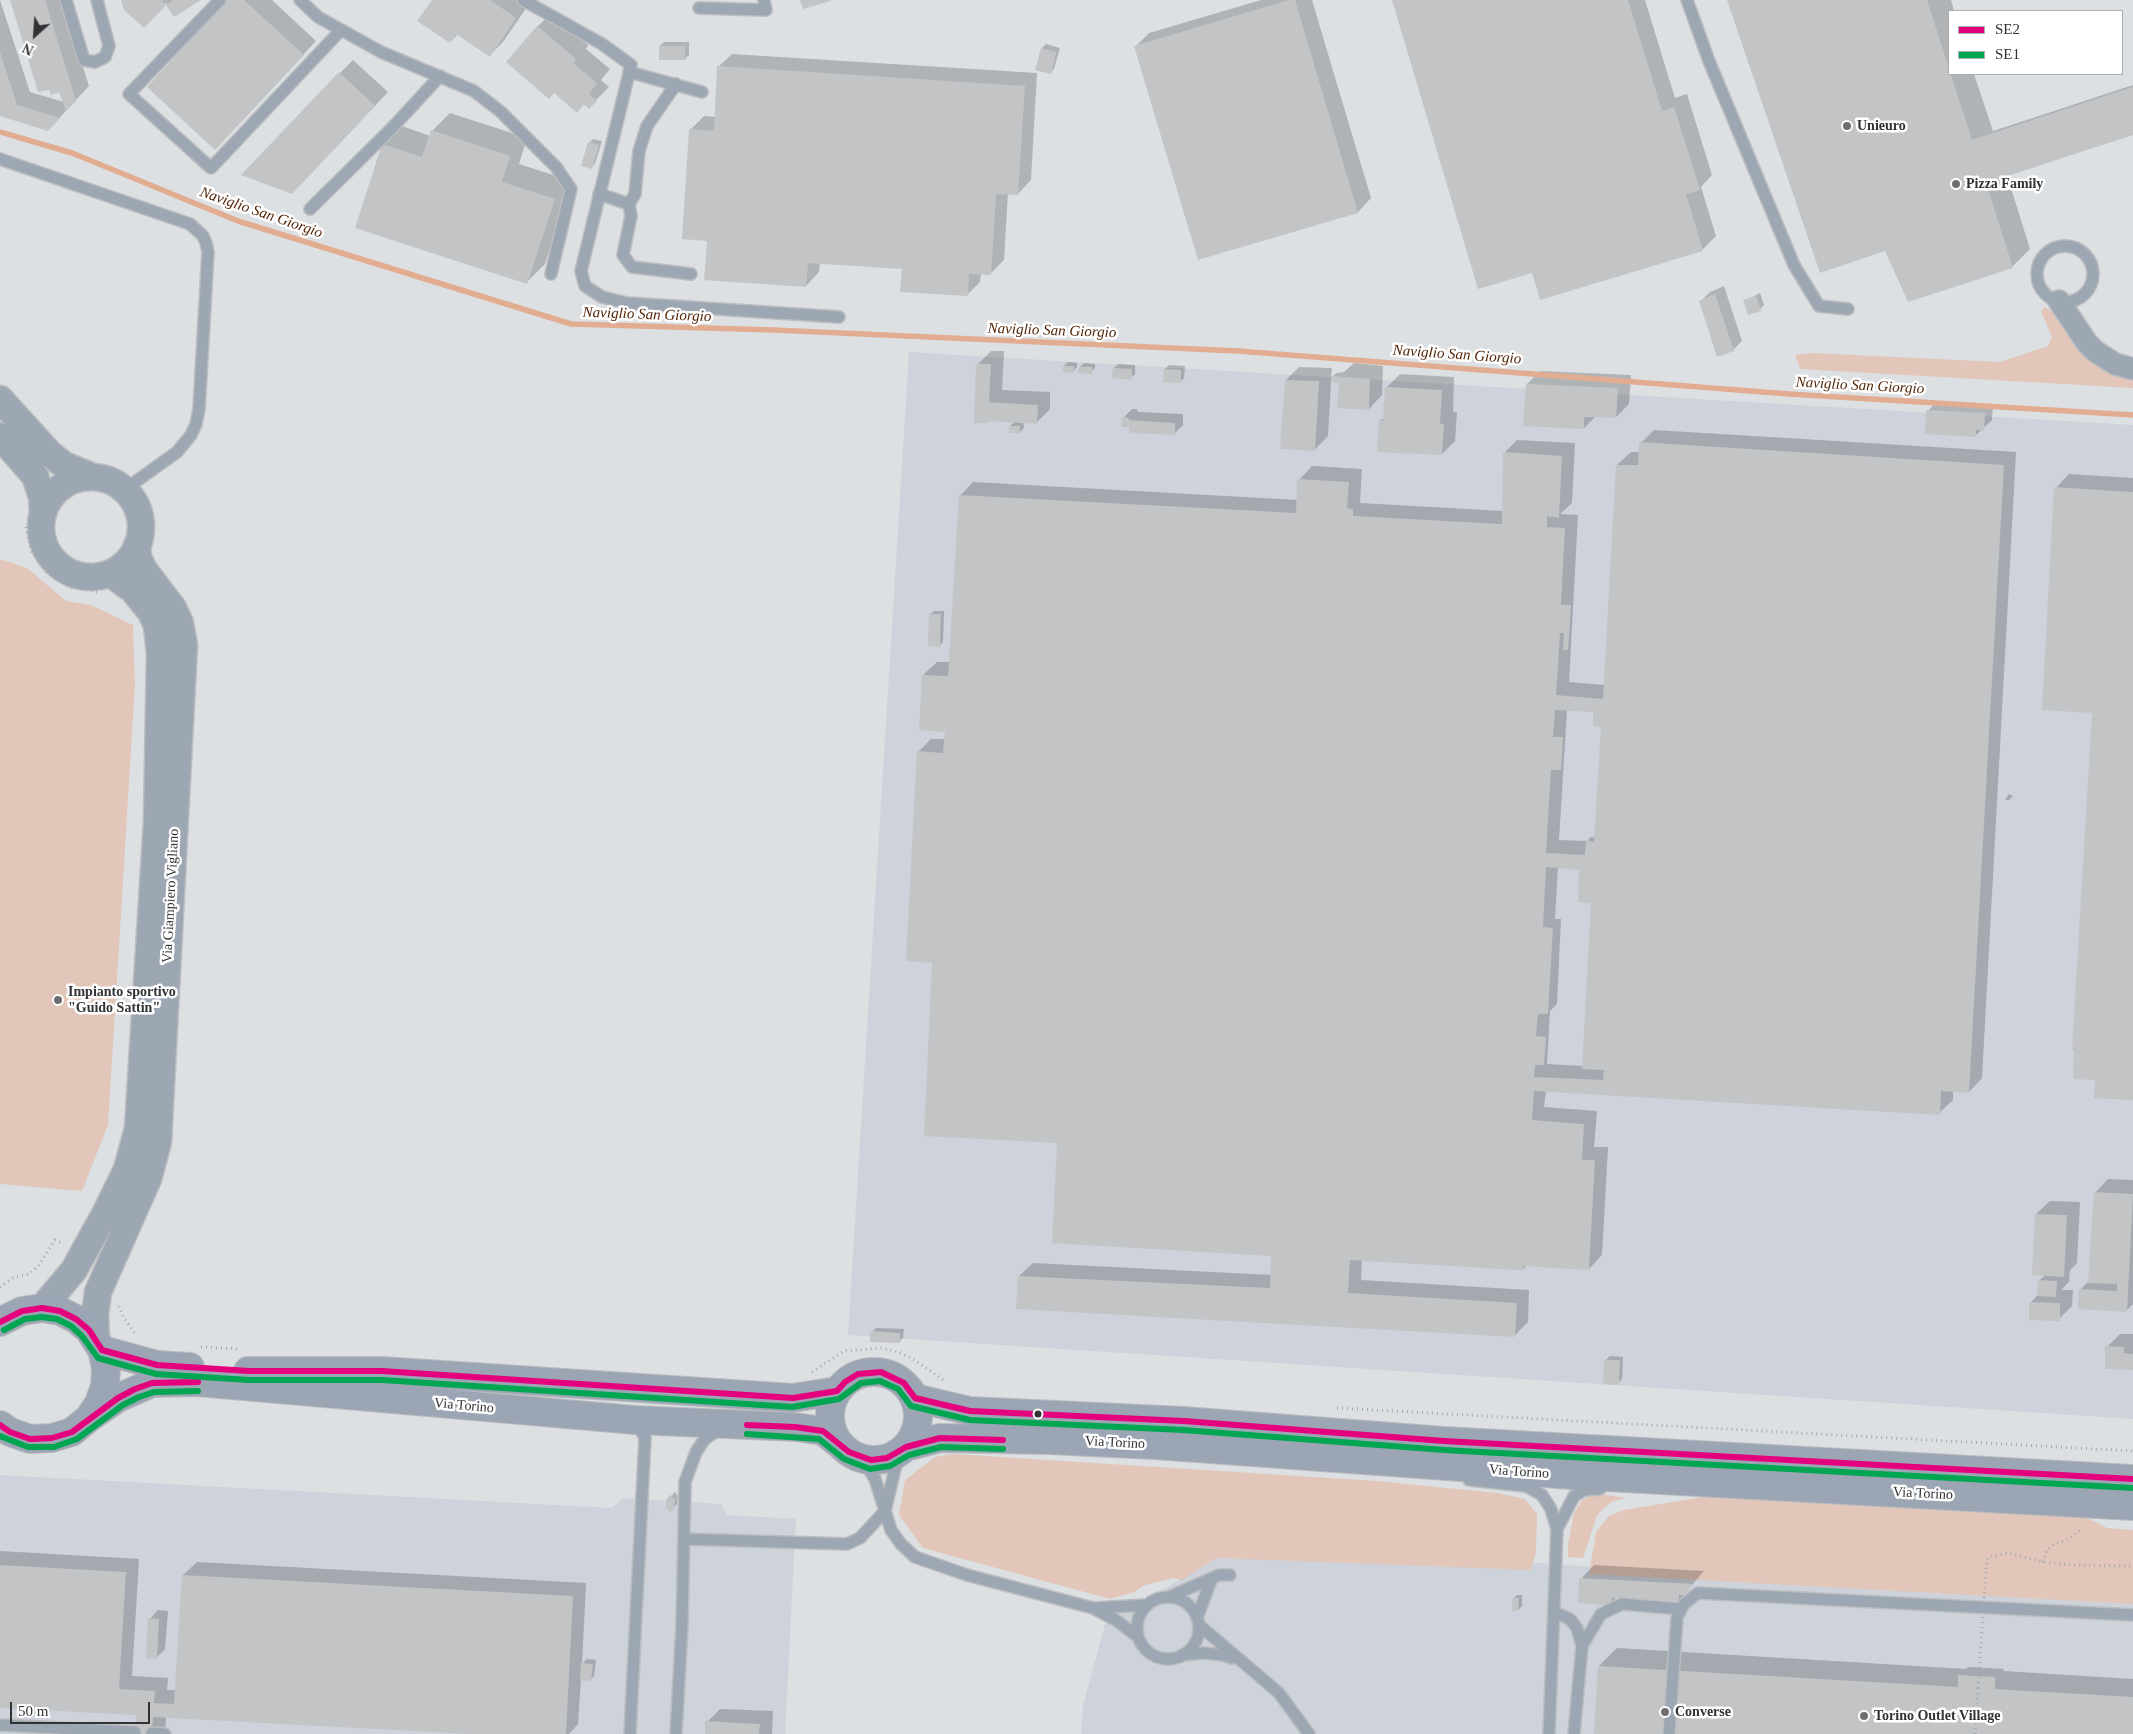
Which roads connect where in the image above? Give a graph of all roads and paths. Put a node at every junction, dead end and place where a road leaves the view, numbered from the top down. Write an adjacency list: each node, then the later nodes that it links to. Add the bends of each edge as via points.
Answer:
1 (66, 0): 2 (lane, via 84,60 95,62 105,57 110,46)
2 (97, 0)
3 (220, 0): 9 (lane, via 129,94 211,168)
4 (300, 0): 9 (lane, via 318,17)
5 (523, 0): 10 (lane, via 602,44 631,65)
6 (764, 0): 8 (lane, via 766,10)
7 (1688, 0): 21 (lane, via 1709,61 1794,265 1820,306)
8 (699, 8)
9 (341, 30): 11 (lane, via 381,52)
10 (629, 72): 12 (lane); 15 (lane)
11 (440, 76): 17 (lane); 18 (lane, via 474,91 501,112 556,167 571,190)
12 (676, 84): 13 (lane); 16 (lane, via 647,126 639,151 635,194)
13 (702, 92)
14 (0, 159): 27 (lane, via 190,224 206,243 196,424 176,452)
15 (600, 194): 16 (lane); 22 (lane, via 581,271 585,286 602,297 627,303)
16 (629, 204): 19 (lane, via 631,216 623,255 632,267)
17 (310, 209)
18 (551, 274)
19 (692, 274)
20 (2067, 301): 20 (lane, via 2090,288 2093,271 2086,255 2065,246 2048,251 2038,267 2039,285 2050,298); 23 (street, via 2094,351 2115,364)
21 (1848, 309)
22 (839, 317)
23 (2133, 369)
24 (0, 399): 26 (street, via 50,454 64,465)
25 (0, 436): 28 (street, via 35,476 42,496)
26 (93, 477): 27 (street, via 110,481); 28 (street, via 76,479 61,486)
27 (124, 490): 29 (street, via 135,503 140,519)
28 (34, 517): 30 (street, via 52,558 79,576 95,577); 30 (path, via 31,551 48,574 71,587)
29 (137, 545): 30 (street, via 124,565); 37 (street, Via Giampiero Vigliano, via 144,570 177,616 184,646 158,1142 148,1180 98,1292 95,1315)
30 (106, 583): 34 (street, Via Giampiero Vigliano, via 133,590 151,612 157,626 160,654 157,822 138,1128 128,1169 105,1214 74,1270)
31 (71, 1238): 32 (path, via 66,1246 55,1240 29,1274)
32 (0, 1287)
33 (118, 1299): 36 (path, via 121,1312)
34 (42, 1308): 35 (main road, via 22,1310); 37 (main road, via 76,1318)
35 (0, 1322)
36 (139, 1339)
37 (99, 1345): 42 (main road, via 158,1365 249,1371 382,1371 794,1398); 45 (main road, via 106,1368 105,1386)
38 (194, 1347): 39 (path)
39 (242, 1349)
40 (806, 1375): 41 (path, via 844,1351 882,1348 916,1360)
41 (947, 1383)
42 (837, 1391): 43 (main road, via 844,1382 858,1374 881,1372 904,1383); 49 (main road, via 830,1419 836,1439)
43 (915, 1398): 50 (main road, via 918,1422 915,1433); 53 (main road, Via Torino, via 970,1411 1184,1421 1444,1441)
44 (1329, 1407): 51 (path)
45 (89, 1418): 46 (main road, Via Torino, via 118,1398 152,1383 197,1382); 48 (main road, Via Torino, via 72,1432 52,1438 30,1439)
46 (635, 1420): 47 (main road, Via Torino); 81 (lane, via 644,1438)
47 (726, 1424): 49 (main road, Via Torino, via 823,1431); 61 (lane, via 704,1440 690,1464 685,1482)
48 (0, 1425)
49 (846, 1450): 50 (main road, via 871,1460 887,1458); 58 (lane, via 868,1468)
50 (902, 1450): 52 (main road, Via Torino, via 940,1438 1049,1440); 58 (lane)
51 (2133, 1451)
52 (1429, 1466): 54 (main road, Via Torino); 60 (lane, via 1457,1478 1526,1486 1542,1495)
53 (2133, 1479)
54 (1708, 1482): 56 (lane); 57 (main road, Via Torino)
55 (1609, 1490): 60 (lane, via 1585,1490 1574,1496)
56 (1636, 1491)
57 (2133, 1506)
58 (885, 1510): 61 (lane, via 860,1538 848,1544); 68 (lane, via 891,1530 915,1557 968,1575)
59 (2083, 1528): 62 (path, via 2047,1550)
60 (1557, 1529): 70 (lane)
61 (684, 1538): 82 (lane)
62 (2043, 1562): 63 (path); 87 (path, bridge, via 2009,1553 1988,1557)
63 (2133, 1566)
64 (1230, 1575): 65 (lane)
65 (1212, 1578): 66 (lane); 72 (lane)
66 (1168, 1597): 67 (lane); 72 (lane, via 1189,1605)
67 (1147, 1605): 68 (lane); 73 (lane, via 1138,1620)
68 (1093, 1608): 73 (lane)
69 (1681, 1609): 71 (lane, via 1698,1593); 74 (lane, via 1622,1604 1600,1614); 86 (lane, via 1677,1617)
70 (1554, 1612): 74 (lane, via 1570,1619); 84 (lane)
71 (2133, 1615)
72 (1198, 1622): 75 (lane, via 1193,1646); 76 (lane)
73 (1138, 1637): 75 (lane, via 1155,1656 1172,1659)
74 (1582, 1646): 85 (lane)
75 (1182, 1655): 76 (lane, via 1224,1655)
76 (1241, 1662): 83 (lane, via 1279,1693)
77 (0, 1724): 78 (lane)
78 (135, 1732)
79 (152, 1733): 80 (lane)
80 (165, 1734)
81 (630, 1734)
82 (676, 1734)
83 (1309, 1734)
84 (1549, 1734)
85 (1574, 1734)
86 (1669, 1734)
87 (1975, 1734)

